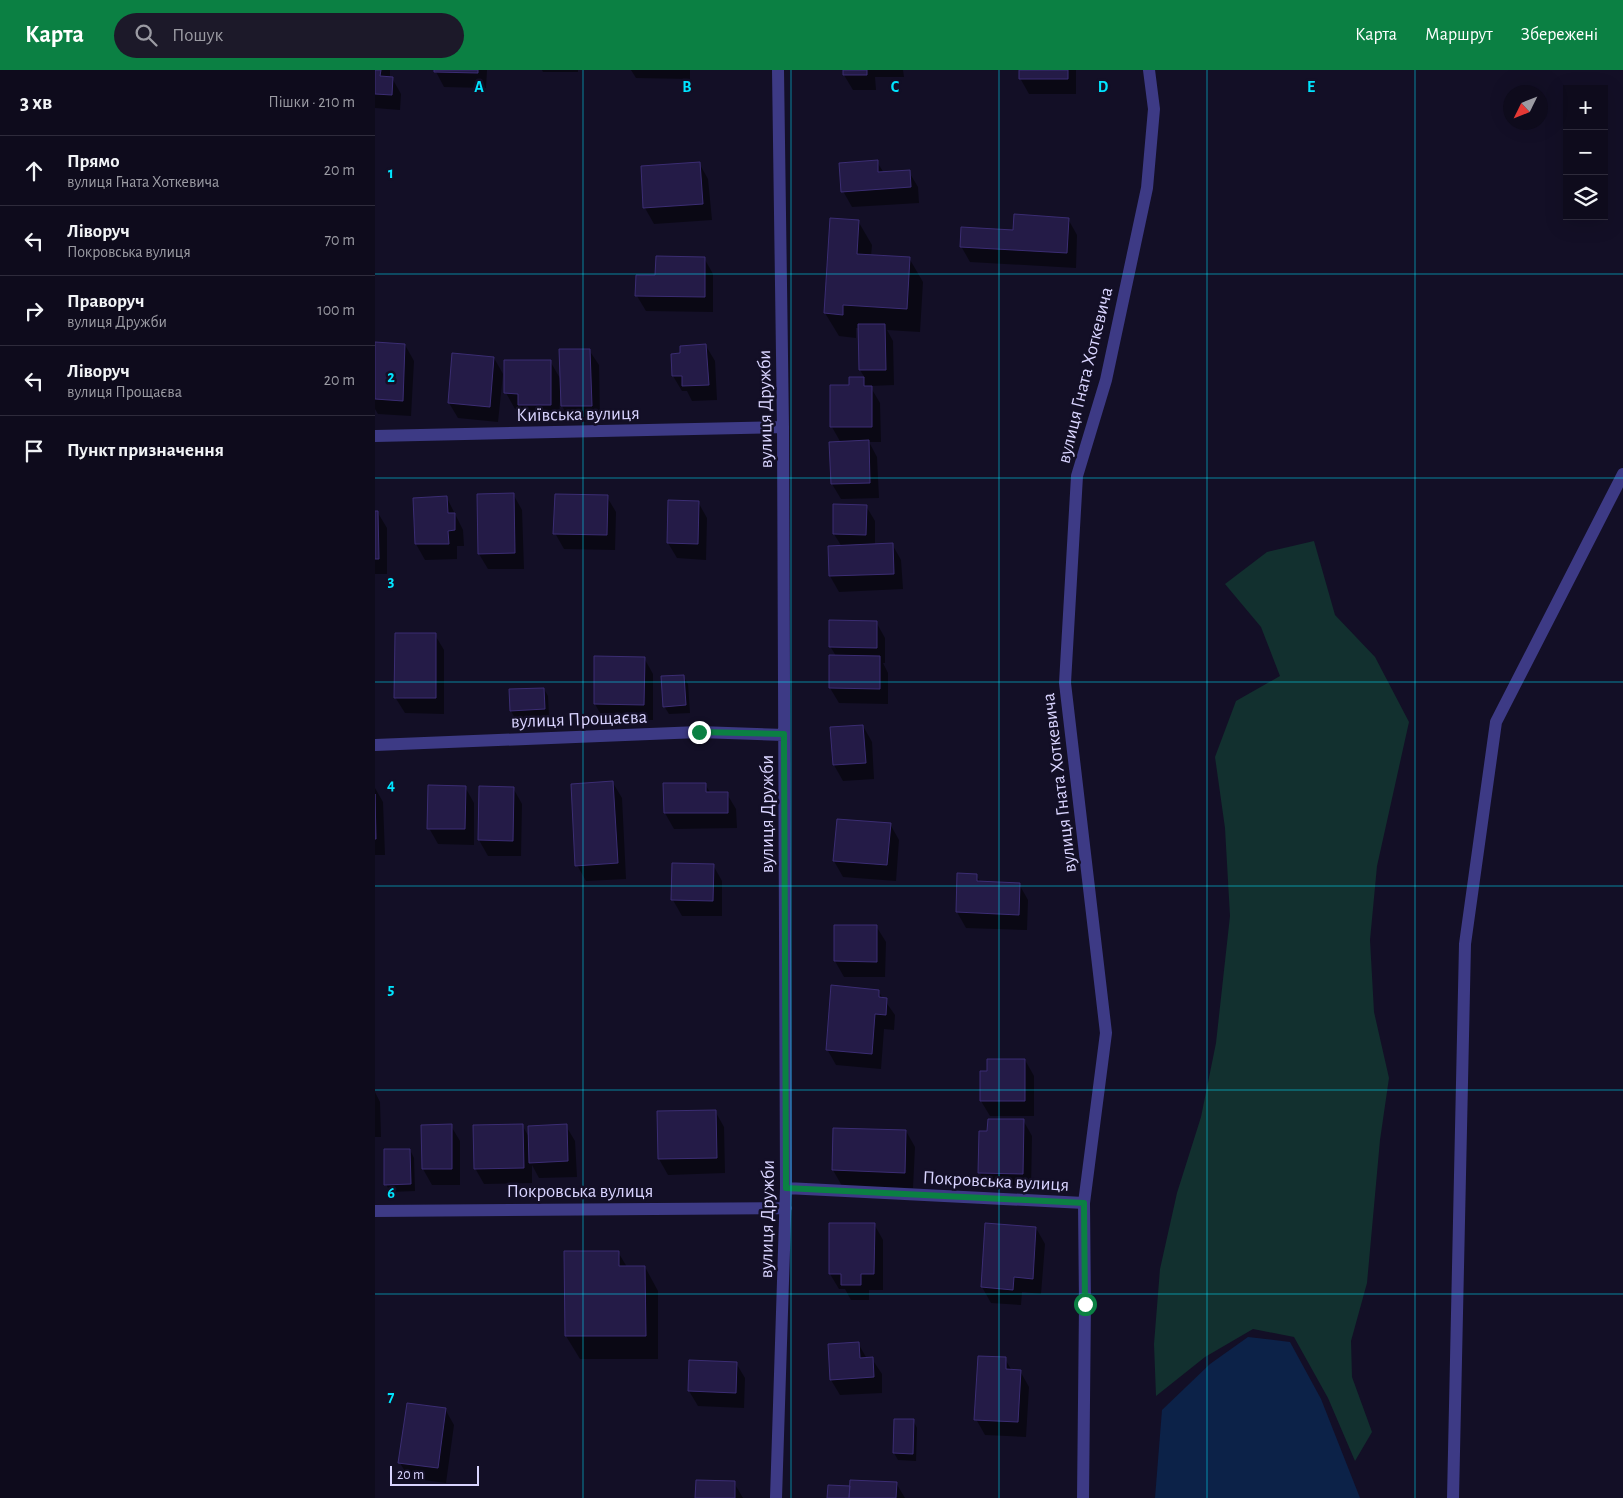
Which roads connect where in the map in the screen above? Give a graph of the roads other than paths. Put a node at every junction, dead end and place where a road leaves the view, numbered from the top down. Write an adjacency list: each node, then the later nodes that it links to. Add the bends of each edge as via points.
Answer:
1 (778, 70): 3 (street, вулиця Дружби)
2 (1149, 70): 9 (street, вулиця Гната Хоткевича, via 1154,108 1147,188 1106,380 1077,476 1066,663 1065,683 1105,1033)
3 (783, 427): 4 (street, Київська вулиця); 6 (street, вулиця Дружби)
4 (375, 436)
5 (1623, 474): 14 (street, via 1496,722 1465,944)
6 (784, 734): 7 (street, вулиця Прощаєва, via 699,732); 8 (street, вулиця Дружби)
7 (375, 745)
8 (786, 1188): 9 (street, Покровська вулиця); 10 (street, вулиця Дружби)
9 (1084, 1203): 13 (street, вулиця Гната Хоткевича)
10 (786, 1208): 11 (street, Покровська вулиця); 12 (street, вулиця Дружби)
11 (375, 1210)
12 (776, 1498)
13 (1083, 1498)
14 (1453, 1498)

